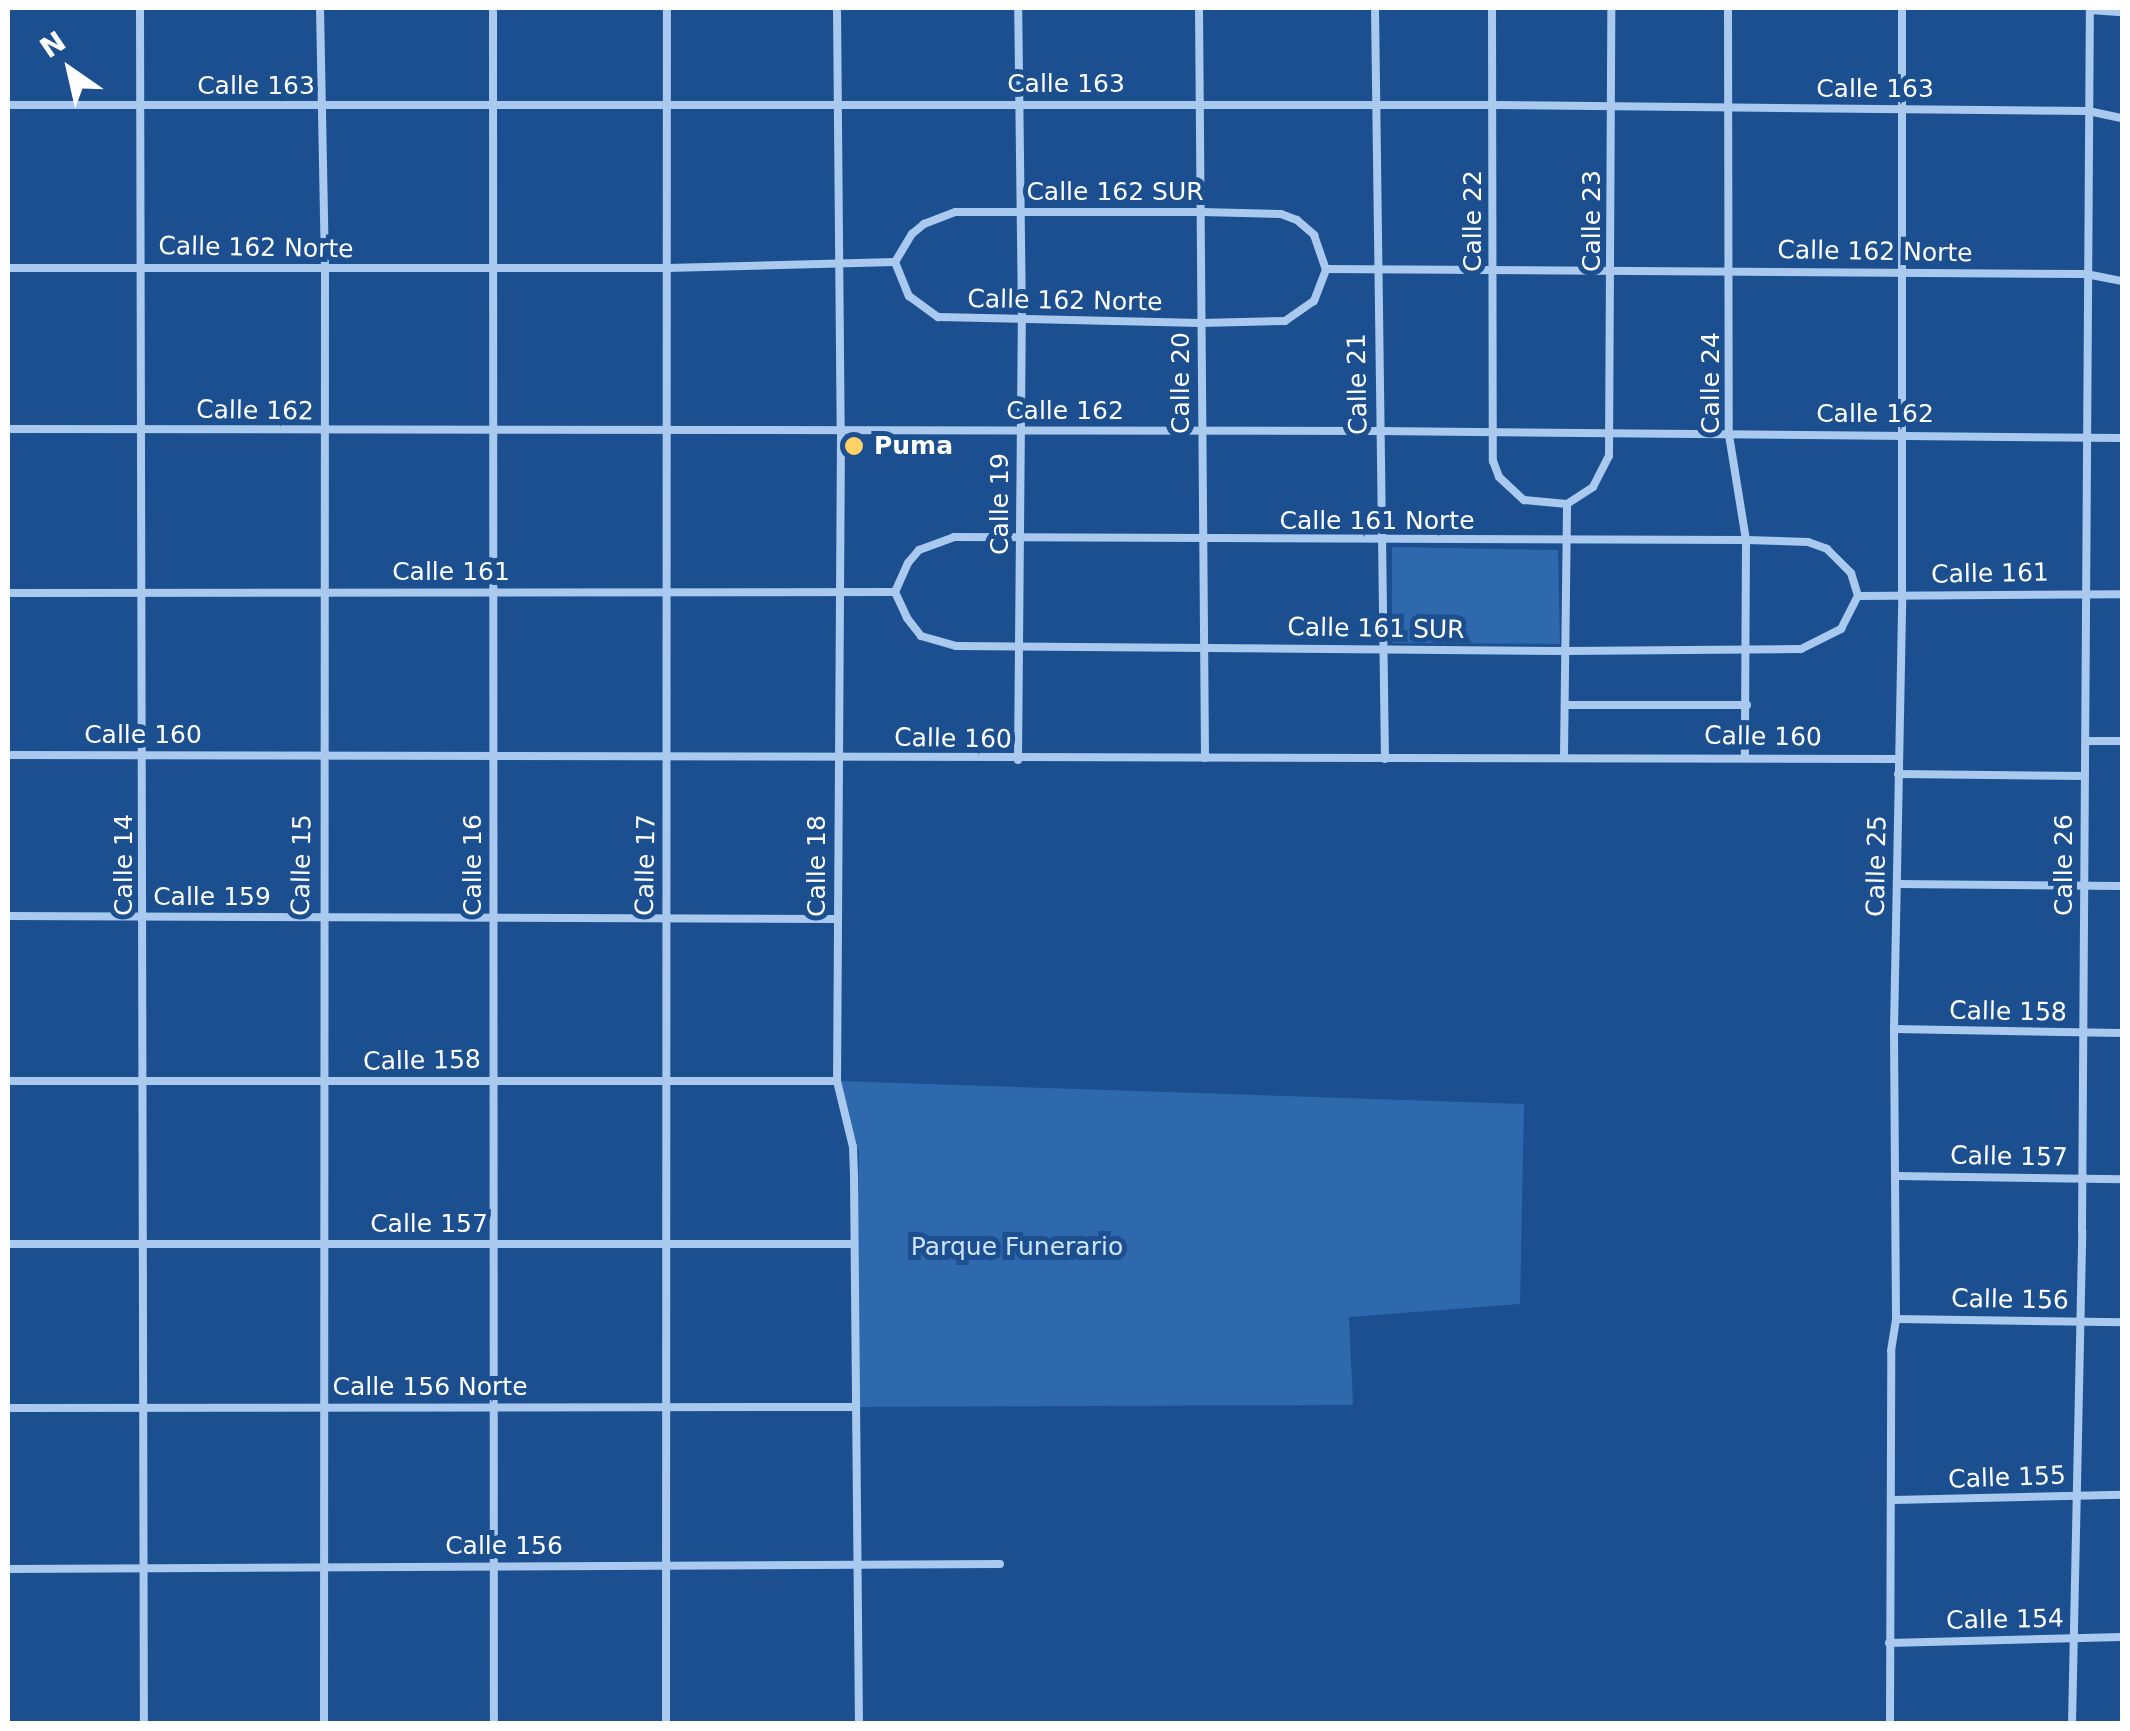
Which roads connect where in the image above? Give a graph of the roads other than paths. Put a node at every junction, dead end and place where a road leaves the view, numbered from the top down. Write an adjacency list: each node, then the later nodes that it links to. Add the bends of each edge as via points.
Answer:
1 (140, 8): 21 (street, Calle 14)
2 (320, 8): 22 (street, Calle 15)
3 (492, 8): 23 (street, Calle 16)
4 (667, 8): 15 (street, Calle 17)
5 (837, 8): 24 (street, Calle 18)
6 (1018, 8): 16 (street, Calle 19)
7 (1198, 8): 18 (street, Calle 20)
8 (1375, 8): 19 (street, Calle 21)
9 (1492, 8): 20 (street, Calle 22)
10 (1611, 8): 25 (street, Calle 23)
11 (1728, 8): 26 (street, Calle 24)
12 (1902, 8): 27 (street, Calle 25)
13 (2090, 9): 14 (street); 28 (street, Calle 26)
14 (2122, 12)
15 (668, 104): 23 (street, Calle 163); 24 (street, Calle 163); 37 (street, Calle 17)
16 (1019, 104): 18 (street, Calle 163); 24 (street, Calle 163); 30 (street, Calle 19)
17 (8, 105): 21 (street, Calle 163)
18 (1199, 105): 19 (street, Calle 163); 31 (street, Calle 20)
19 (1376, 105): 20 (street, Calle 163); 40 (street, Calle 21)
20 (1492, 105): 25 (street, Calle 163); 41 (street, Calle 22)
21 (140, 106): 22 (street, Calle 163); 34 (street, Calle 14)
22 (322, 106): 23 (street, Calle 163); 39 (street, Calle 15)
23 (493, 106): 36 (street, Calle 16)
24 (835, 106): 33 (street, Calle 18)
25 (1611, 107): 26 (street, Calle 163); 42 (street, Calle 23)
26 (1730, 109): 27 (street, Calle 163); 43 (street, Calle 24)
27 (1902, 109): 28 (street, Calle 163); 44 (street, Calle 25)
28 (2088, 110): 29 (street, Calle 163); 45 (street, Calle 26)
29 (2122, 118)
30 (1020, 211): 31 (street, Calle 162 SUR); 32 (street, Calle 162 SUR, via 937,217 912,234); 47 (street, Calle 19)
31 (1202, 212): 38 (street, Calle 162 SUR, via 1297,220 1314,236); 48 (street, Calle 20)
32 (895, 262): 33 (street, Calle 162 Norte); 47 (street, Calle 162 Norte, via 909,296 938,318)
33 (837, 264): 37 (street, Calle 162 Norte); 57 (street, Calle 18)
34 (142, 266): 35 (street, Calle 162 Norte); 39 (street, Calle 162 Norte); 50 (street, Calle 14)
35 (8, 268)
36 (494, 268): 37 (street, Calle 162 Norte); 39 (street, Calle 162 Norte); 53 (street, Calle 16)
37 (668, 268): 51 (street, Calle 17)
38 (1326, 269): 40 (street, Calle 162 Norte); 48 (street, Calle 162 Norte, via 1314,301 1284,321)
39 (324, 270): 55 (street, Calle 15)
40 (1376, 270): 41 (street, Calle 162 Norte); 54 (street, Calle 21)
41 (1493, 270): 42 (street, Calle 162 Norte); 58 (street, Calle 22)
42 (1612, 271): 43 (street, Calle 162 Norte); 59 (street, Calle 23)
43 (1731, 271): 44 (street, Calle 162 Norte); 62 (street, Calle 24)
44 (1902, 272): 45 (street, Calle 162 Norte); 60 (street, Calle 25)
45 (2086, 274): 46 (street, Calle 162 Norte); 61 (street, Calle 26)
46 (2122, 281)
47 (1022, 320): 48 (street, Calle 162 Norte); 52 (street, Calle 19)
48 (1201, 323): 56 (street, Calle 20)
49 (8, 430): 50 (street, Calle 162)
50 (140, 430): 55 (street, Calle 162); 75 (street, Calle 14)
51 (668, 430): 53 (street, Calle 162); 57 (street, Calle 162); 72 (street, Calle 17)
52 (1021, 430): 56 (street, Calle 162); 57 (street, Calle 162); 65 (street, Calle 19)
53 (495, 431): 55 (street, Calle 162); 71 (street, Calle 16)
54 (1378, 431): 56 (street, Calle 162); 58 (street, Calle 162); 68 (street, Calle 21)
55 (323, 432): 70 (street, Calle 15)
56 (1201, 432): 66 (street, Calle 20)
57 (841, 433): 73 (street, Calle 18)
58 (1491, 434): 59 (street, Calle 162); 64 (street, Calle 22, via 1493,461 1512,492 1539,504)
59 (1611, 434): 62 (street, Calle 162); 64 (street, Calle 23, via 1604,473)
60 (1900, 434): 61 (street, Calle 162); 62 (street, Calle 162); 80 (street, Calle 25)
61 (2085, 434): 63 (street, Calle 162); 76 (street, Calle 26)
62 (1729, 435): 67 (street, Calle 24)
63 (2122, 438)
64 (1567, 504): 69 (street)
65 (1020, 538): 66 (street, Calle 161 Norte); 74 (street, Calle 161 Norte, via 936,542 908,563); 81 (street, Calle 19)
66 (1205, 539): 68 (street, Calle 161 Norte); 82 (street, Calle 20)
67 (1746, 540): 69 (street, Calle 161 Norte); 79 (street, Calle 161 Norte, via 1828,549 1851,573); 84 (street, Calle 24)
68 (1384, 541): 69 (street, Calle 161 Norte); 83 (street, Calle 21)
69 (1567, 542): 85 (street)
70 (324, 592): 71 (street, Calle 161); 75 (street, Calle 161); 97 (street, Calle 15)
71 (495, 592): 72 (street, Calle 161); 93 (street, Calle 16)
72 (670, 592): 73 (street, Calle 161); 94 (street, Calle 17)
73 (839, 592): 74 (street, Calle 161); 95 (street, Calle 18)
74 (895, 592): 81 (street, Calle 161 SUR, via 907,618 936,643)
75 (144, 593): 77 (street, Calle 161); 91 (street, Calle 14)
76 (2088, 593): 78 (street, Calle 161); 80 (street, Calle 161); 88 (street, Calle 26)
77 (8, 594)
78 (2122, 594)
79 (1858, 596): 80 (street, Calle 161); 84 (street, Calle 161 SUR, via 1841,629 1821,642)
80 (1902, 596): 99 (street, Calle 25)
81 (1020, 647): 82 (street, Calle 161 SUR); 101 (street, Calle 19)
82 (1205, 647): 83 (street, Calle 161 SUR); 98 (street, Calle 20)
83 (1386, 650): 85 (street, Calle 161 SUR); 100 (street, Calle 21)
84 (1747, 651): 85 (street, Calle 161 SUR); 87 (street, Calle 24)
85 (1566, 652): 86 (street)
86 (1565, 705): 87 (street); 92 (street)
87 (1747, 705): 96 (street, Calle 24)
88 (2087, 740): 89 (street); 103 (street, Calle 26)
89 (2122, 742)
90 (8, 755): 91 (street, Calle 160)
91 (144, 755): 97 (street, Calle 160); 108 (street, Calle 14)
92 (1564, 755): 96 (street, Calle 160); 100 (street, Calle 160)
93 (493, 756): 94 (street, Calle 160); 97 (street, Calle 160); 111 (street, Calle 16)
94 (668, 756): 95 (street, Calle 160); 110 (street, Calle 17)
95 (837, 756): 101 (street, Calle 160); 112 (street, Calle 18)
96 (1746, 757): 99 (street, Calle 160)
97 (324, 758): 109 (street, Calle 15)
98 (1205, 758): 100 (street, Calle 160); 101 (street, Calle 160)
99 (1898, 758): 102 (street, Calle 25)
100 (1385, 759)
101 (1018, 760)
102 (1898, 774): 103 (street); 104 (street, Calle 25)
103 (2084, 776): 105 (street, Calle 26)
104 (1897, 884): 105 (street); 113 (street, Calle 25)
105 (2083, 886): 106 (street); 115 (street, Calle 26)
106 (2122, 886)
107 (8, 916): 108 (street, Calle 159)
108 (144, 916): 109 (street, Calle 159); 117 (street, Calle 14)
109 (322, 917): 111 (street, Calle 159); 120 (street, Calle 15)
110 (665, 917): 111 (street, Calle 159); 112 (street, Calle 159); 121 (street, Calle 17)
111 (492, 918): 118 (street, Calle 16)
112 (836, 920): 119 (street, Calle 18)
113 (1894, 1029): 115 (street, Calle 158); 122 (street, Calle 25)
114 (2122, 1033): 115 (street, Calle 158)
115 (2083, 1034): 123 (street, Calle 26)
116 (8, 1081): 117 (street, Calle 158)
117 (143, 1081): 120 (street, Calle 158); 129 (street, Calle 14)
118 (493, 1081): 120 (street, Calle 158); 121 (street, Calle 158); 126 (street, Calle 16)
119 (838, 1081): 121 (street, Calle 158); 128 (street, Calle 18, via 852,1146)
120 (324, 1082): 130 (street, Calle 15)
121 (665, 1082): 127 (street, Calle 17)
122 (1895, 1176): 123 (street, Calle 157); 131 (street, Calle 25)
123 (2081, 1178): 124 (street, Calle 157); 132 (street, Calle 26)
124 (2122, 1178)
125 (8, 1244): 129 (street, Calle 157)
126 (493, 1244): 127 (street, Calle 157); 130 (street, Calle 157); 134 (street, Calle 16)
127 (664, 1244): 128 (street, Calle 157); 138 (street, Calle 17)
128 (852, 1244): 135 (street, Calle 18)
129 (140, 1245): 130 (street, Calle 157); 139 (street, Calle 14)
130 (323, 1245): 136 (street, Calle 15)
131 (1896, 1319): 132 (street, Calle 156); 142 (street, Calle 25)
132 (2080, 1320): 133 (street, Calle 156); 141 (street, Calle 26)
133 (2122, 1322)
134 (495, 1406): 136 (street, Calle 156 Norte); 138 (street, Calle 156 Norte); 144 (street, Calle 16)
135 (853, 1406): 138 (street, Calle 156 Norte); 145 (street, Calle 18)
136 (324, 1407): 139 (street, Calle 156 Norte); 147 (street, Calle 15)
137 (8, 1408): 139 (street, Calle 156 Norte)
138 (664, 1408): 148 (street, Calle 17)
139 (142, 1409): 146 (street, Calle 14)
140 (2122, 1494): 141 (street, Calle 155)
141 (2076, 1496): 142 (street, Calle 155); 151 (street, Calle 26)
142 (1893, 1500): 152 (street, Calle 25)
143 (1000, 1564): 145 (street, Calle 156)
144 (494, 1565): 147 (street, Calle 156); 148 (street, Calle 156); 155 (street, Calle 16)
145 (855, 1567): 148 (street, Calle 156); 157 (street, Calle 18)
146 (143, 1568): 147 (street, Calle 156); 149 (street, Calle 156); 153 (street, Calle 14)
147 (324, 1568): 154 (street, Calle 15)
148 (666, 1568): 156 (street, Calle 17)
149 (8, 1569)
150 (2122, 1637): 151 (street, Calle 154)
151 (2074, 1638): 152 (street, Calle 154); 159 (street, Calle 26)
152 (1889, 1643): 158 (street, Calle 25)
153 (144, 1724)
154 (324, 1724)
155 (494, 1724)
156 (666, 1724)
157 (859, 1724)
158 (1890, 1724)
159 (2072, 1724)

